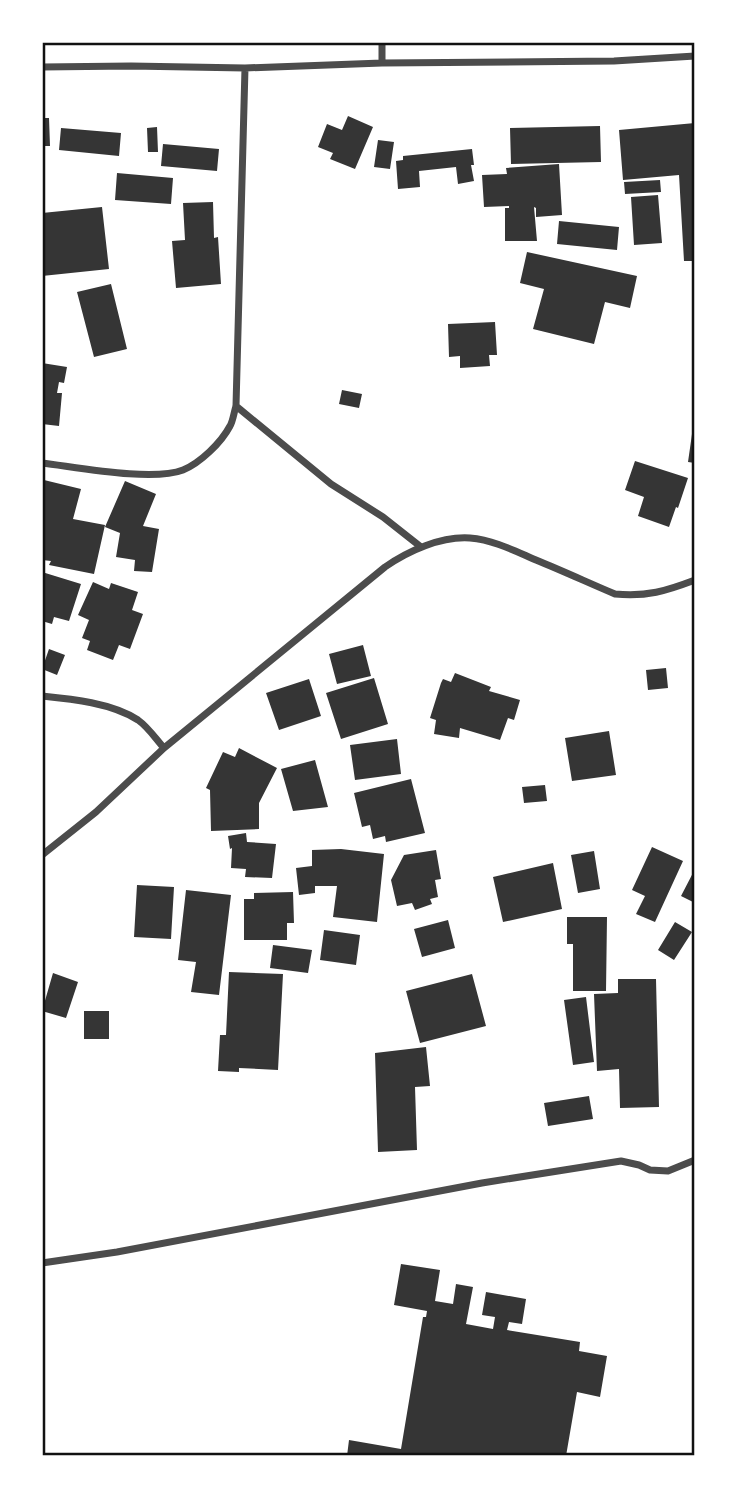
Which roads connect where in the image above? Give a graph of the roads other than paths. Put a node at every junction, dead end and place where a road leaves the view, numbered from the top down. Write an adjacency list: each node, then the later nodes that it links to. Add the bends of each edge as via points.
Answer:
1 (382, 42): 3 (street)
2 (695, 56): 3 (street)
3 (382, 63): 5 (street)
4 (42, 67): 5 (street)
5 (246, 68): 6 (street)
6 (236, 405): 7 (street, via 231,425 210,452 183,470 130,473); 8 (street, via 331,484)
7 (42, 463)
8 (421, 547): 9 (street, via 468,538 494,542 615,594 654,594); 11 (street, via 385,567)
9 (695, 580)
10 (42, 696): 11 (street, via 118,710 139,721)
11 (164, 748): 12 (street)
12 (42, 855)
13 (695, 1160): 14 (street, via 668,1171 621,1161)
14 (42, 1263)

